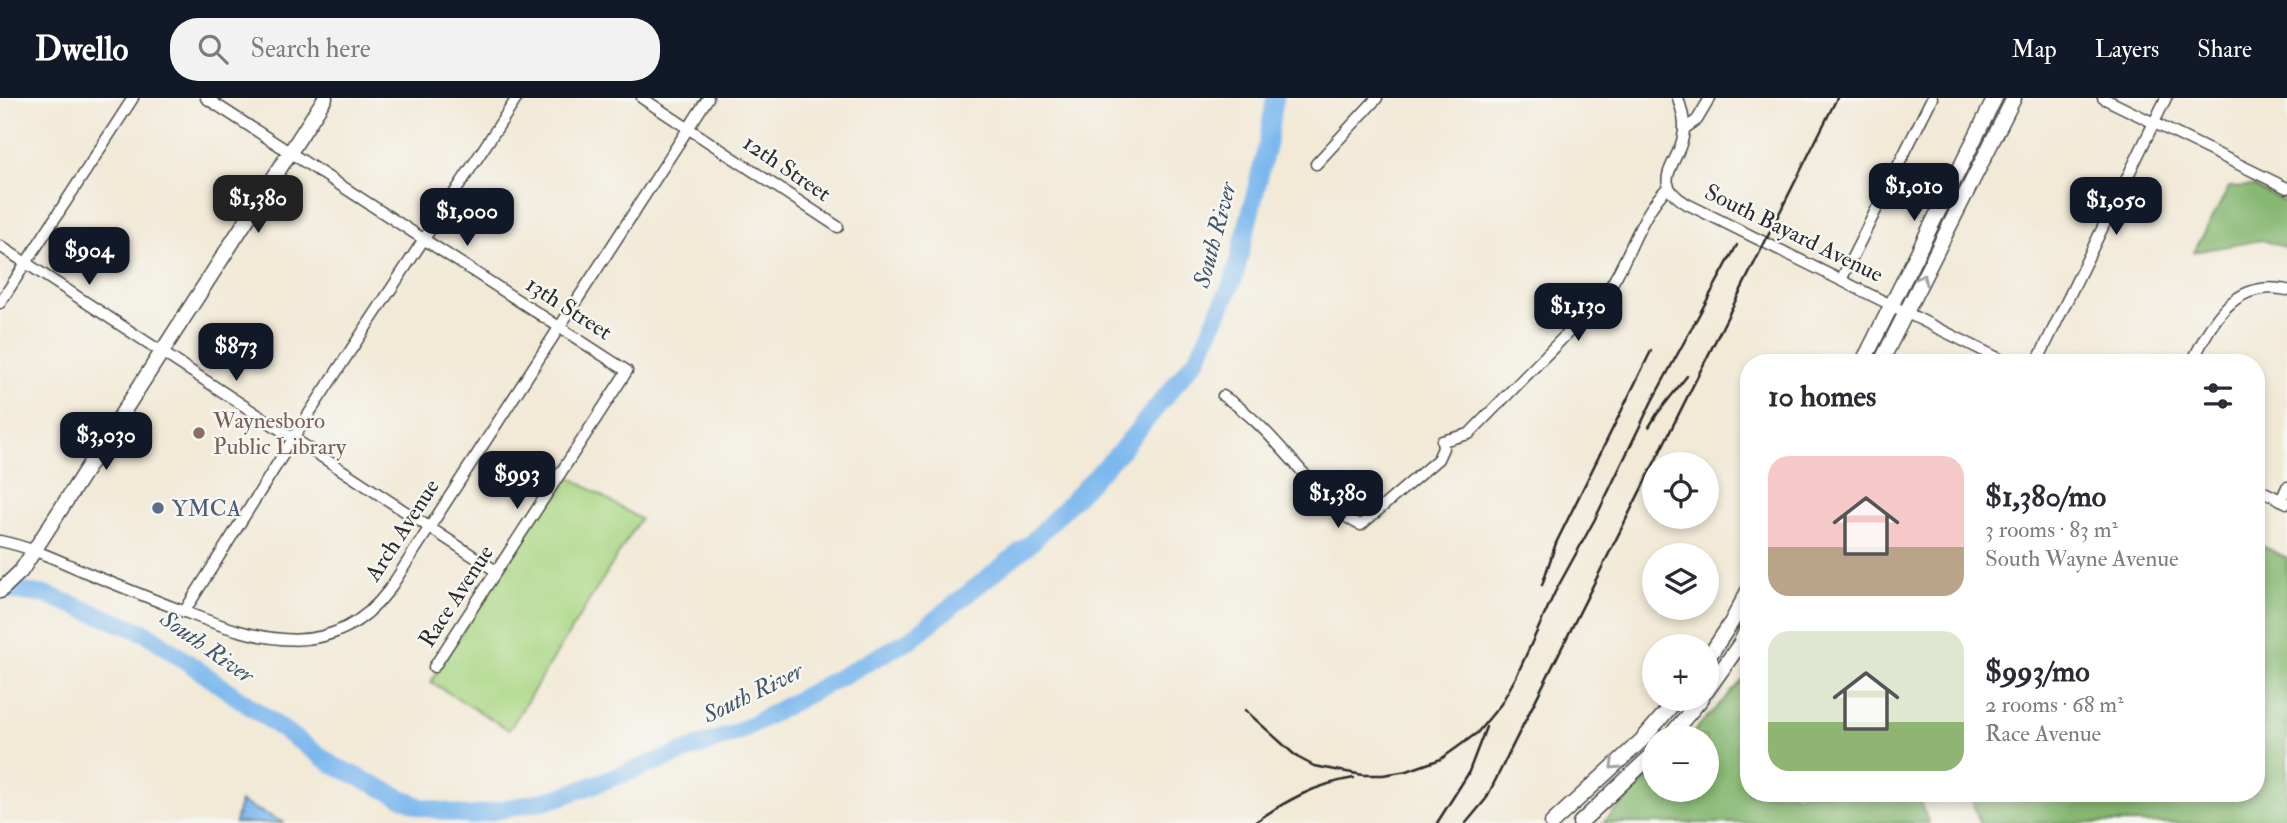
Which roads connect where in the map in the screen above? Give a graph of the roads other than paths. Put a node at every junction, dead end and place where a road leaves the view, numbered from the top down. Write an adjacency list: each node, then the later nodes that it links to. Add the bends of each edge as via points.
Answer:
1 (133, 98): 25 (street)
2 (206, 98): 18 (street, 13th Street)
3 (325, 98): 18 (main road)
4 (517, 98): 23 (street)
5 (642, 98): 16 (street, 12th Street)
6 (708, 98): 16 (street, Arch Avenue)
7 (1377, 98): 19 (street)
8 (1678, 98): 17 (street)
9 (1710, 98): 17 (street, via 1697,120)
10 (1932, 98): 26 (street)
11 (1995, 98): 29 (main road)
12 (2014, 98): 30 (main road, one-way to 12)
13 (2103, 98): 15 (street)
14 (2166, 98): 15 (street)
15 (2154, 123): 21 (street); 36 (street)
16 (688, 128): 22 (street, 12th Street); 31 (street, Arch Avenue)
17 (1684, 129): 20 (street, via 1667,175)
18 (290, 153): 23 (street, 13th Street); 32 (main road)
19 (1316, 164)
20 (1668, 187): 26 (street, South Bayard Avenue, via 1687,204); 39 (street, via 1648,209 1601,299 1469,434 1442,441 1438,459 1361,525 1346,516 1263,430)
21 (2287, 188)
22 (838, 227)
23 (424, 239): 31 (street, 13th Street); 40 (street)
24 (0, 246): 25 (street)
25 (26, 264): 28 (street); 32 (street)
26 (1841, 280): 29 (street, South Bayard Avenue)
27 (2287, 290): 37 (street, via 2260,290 2238,298 2212,322)
28 (0, 303)
29 (1891, 305): 30 (street, South Bayard Avenue); 33 (main road)
30 (1905, 312): 34 (main road); 35 (street, South Bayard Avenue)
31 (559, 328): 38 (street, 13th Street); 44 (street, Arch Avenue)
32 (161, 353): 40 (street); 46 (main road)
33 (1867, 354)
34 (1885, 354)
35 (1990, 354)
36 (2041, 354)
37 (2196, 354)
38 (627, 371): 47 (street, Race Avenue)
39 (1223, 396)
40 (294, 439): 44 (street); 50 (street)
41 (2287, 487): 43 (street)
42 (2265, 492): 43 (street)
43 (2284, 502)
44 (430, 528): 47 (street); 50 (street, Arch Avenue, via 379,604 337,632 298,639 264,638)
45 (0, 541): 46 (street, Arch Avenue)
46 (34, 550): 48 (main road); 50 (street, Arch Avenue)
47 (496, 571): 53 (street, Race Avenue)
48 (0, 591)
49 (1740, 607): 51 (main road)
50 (184, 612)
51 (1719, 642)
52 (1740, 643): 54 (main road)
53 (434, 667)
54 (1719, 673)
55 (1667, 711): 59 (main road, one-way to 59)
56 (1691, 711): 57 (main road)
57 (1679, 725)
58 (1642, 764): 60 (main road)
59 (1552, 823)
60 (1580, 823)

